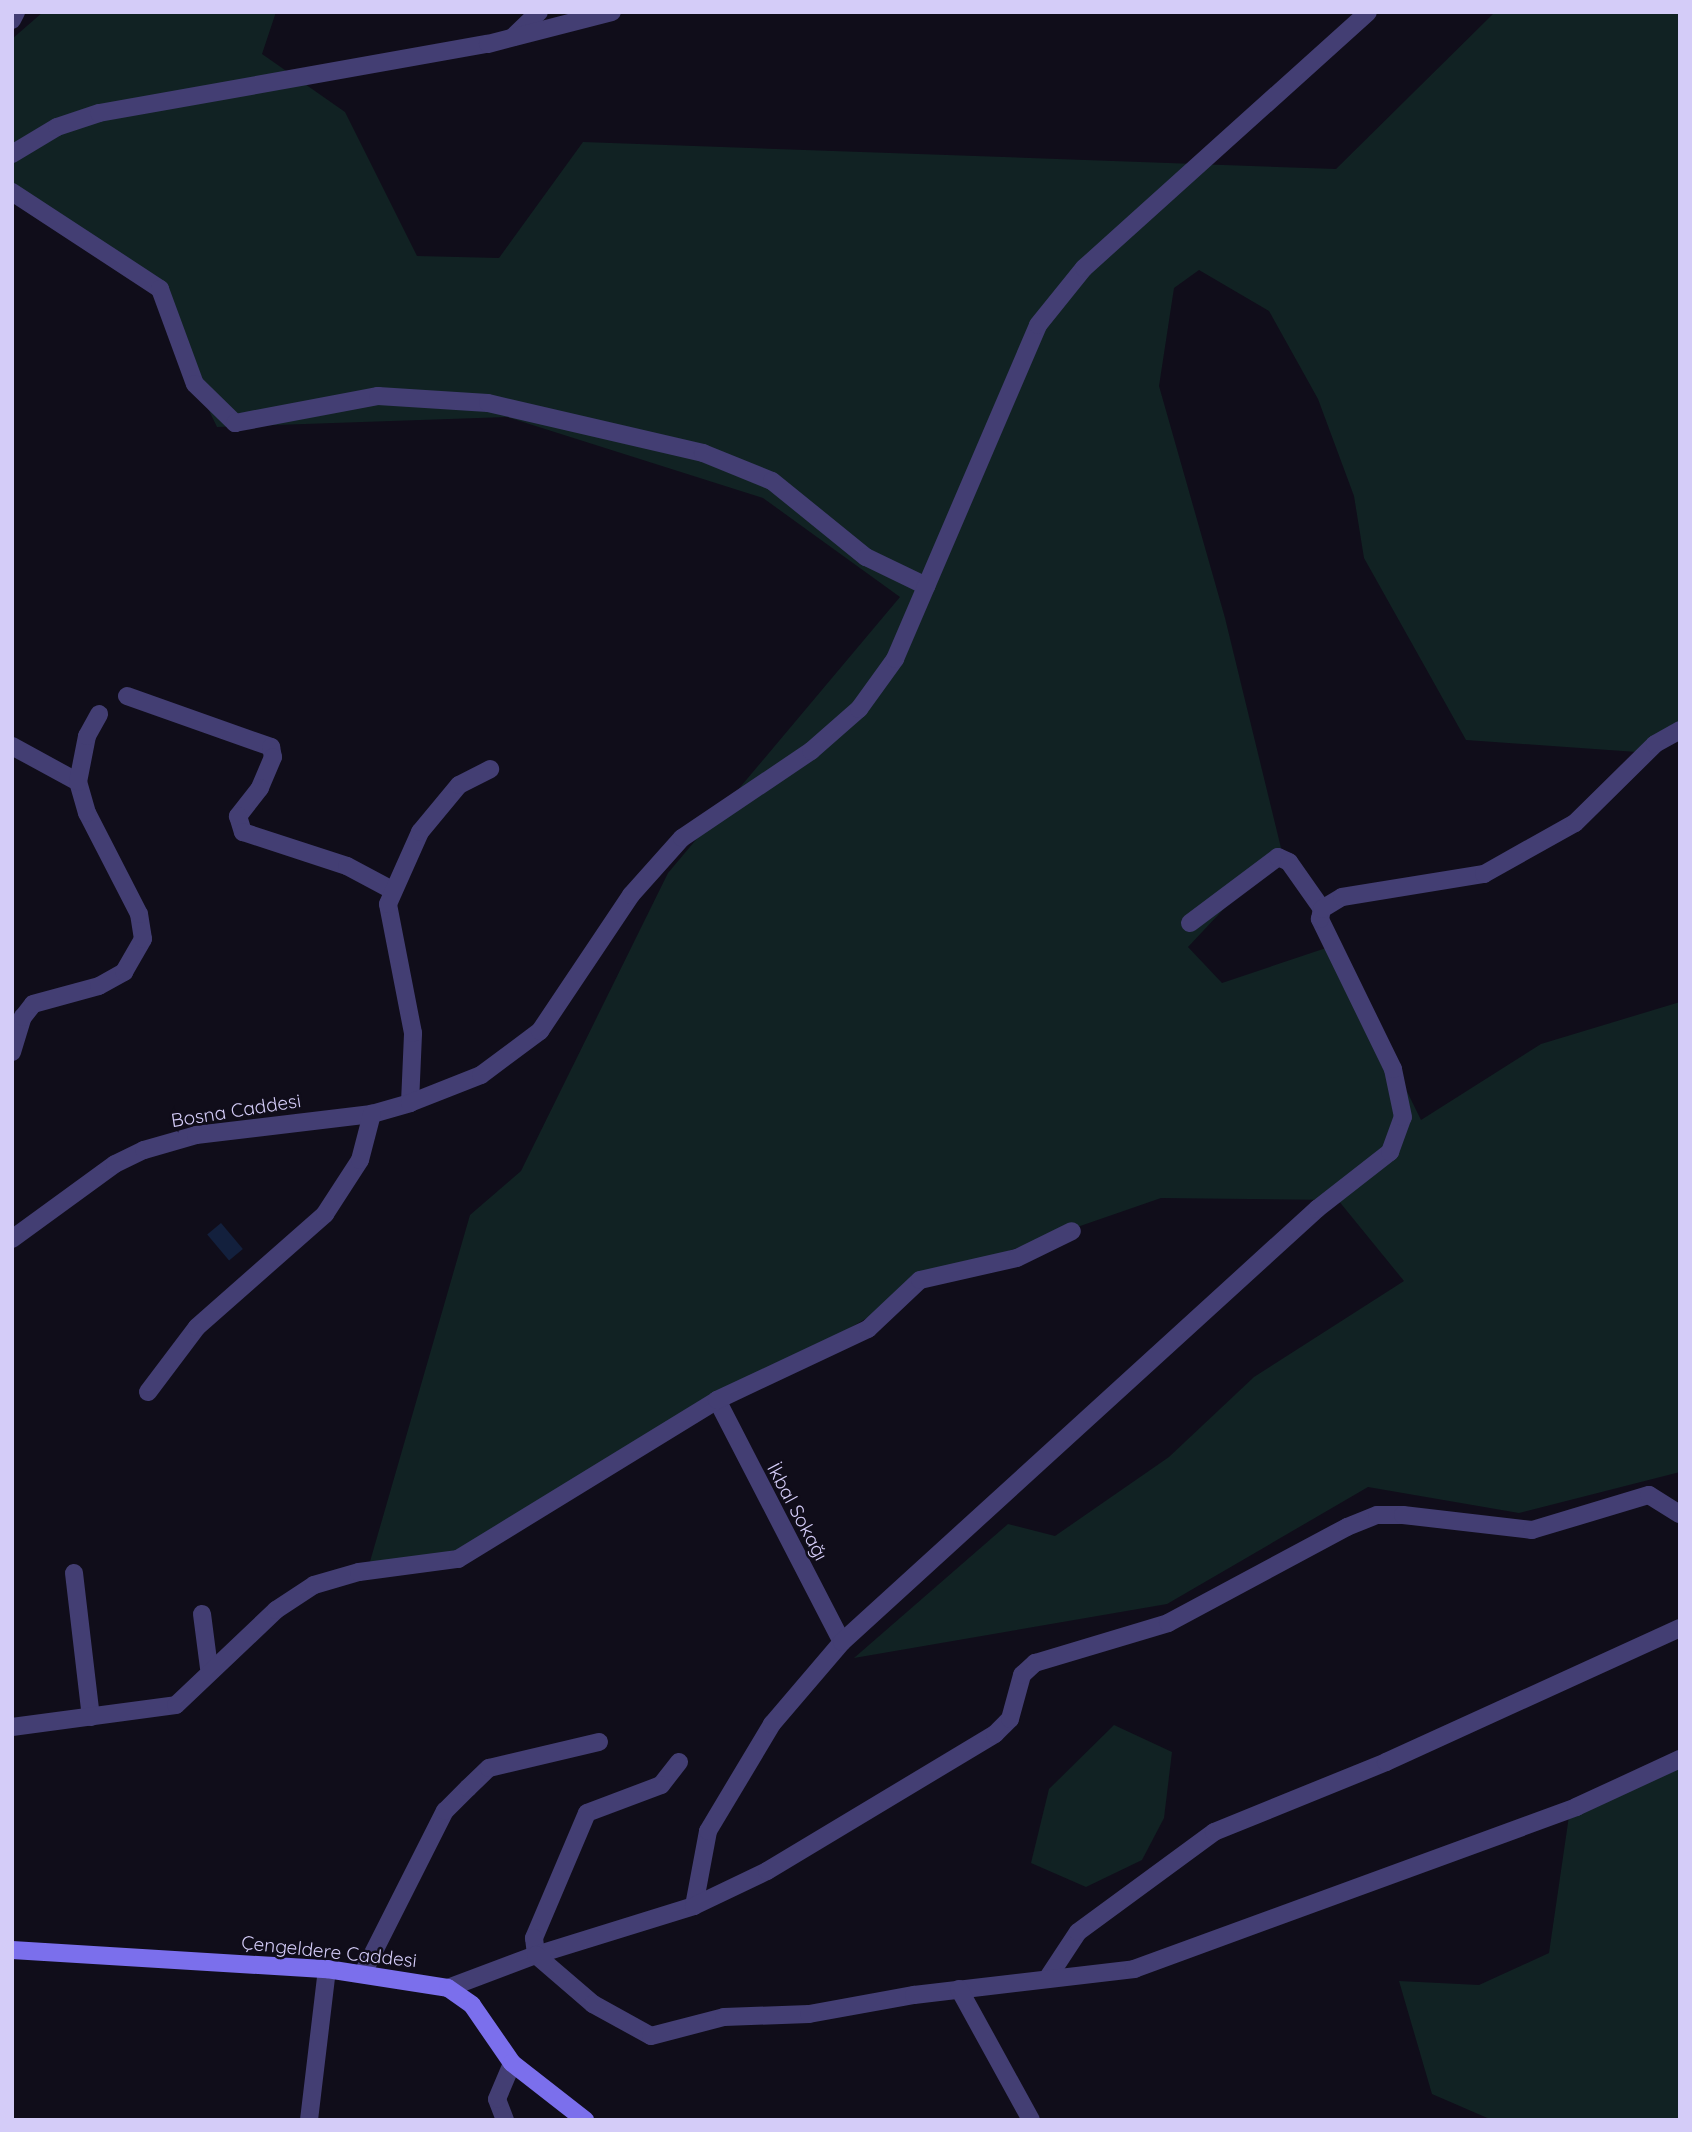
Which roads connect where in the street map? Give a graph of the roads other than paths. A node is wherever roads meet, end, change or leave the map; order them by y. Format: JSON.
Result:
{"nodes":[{"id":1,"x":16,"y":12,"type":"edge"},
{"id":2,"x":539,"y":12,"type":"edge"},
{"id":3,"x":612,"y":12,"type":"edge"},
{"id":4,"x":1368,"y":12,"type":"edge"},
{"id":5,"x":12,"y":20,"type":"edge"},
{"id":6,"x":513,"y":37,"type":"junction"},
{"id":7,"x":12,"y":154,"type":"edge"},
{"id":8,"x":12,"y":192,"type":"edge"},
{"id":9,"x":926,"y":586,"type":"junction"},
{"id":10,"x":127,"y":696,"type":"dead end"},
{"id":11,"x":99,"y":714,"type":"dead end"},
{"id":12,"x":1680,"y":730,"type":"edge"},
{"id":13,"x":12,"y":746,"type":"edge"},
{"id":14,"x":490,"y":769,"type":"dead end"},
{"id":15,"x":78,"y":782,"type":"junction"},
{"id":16,"x":392,"y":890,"type":"junction"},
{"id":17,"x":1322,"y":909,"type":"junction"},
{"id":18,"x":1190,"y":923,"type":"dead end"},
{"id":19,"x":12,"y":1052,"type":"edge"},
{"id":20,"x":410,"y":1103,"type":"junction"},
{"id":21,"x":372,"y":1114,"type":"junction"},
{"id":22,"x":1072,"y":1231,"type":"dead end"},
{"id":23,"x":12,"y":1239,"type":"edge"},
{"id":24,"x":148,"y":1392,"type":"dead end"},
{"id":25,"x":717,"y":1400,"type":"junction"},
{"id":26,"x":1680,"y":1514,"type":"edge"},
{"id":27,"x":74,"y":1573,"type":"dead end"},
{"id":28,"x":202,"y":1614,"type":"dead end"},
{"id":29,"x":1680,"y":1628,"type":"edge"},
{"id":30,"x":842,"y":1642,"type":"junction"},
{"id":31,"x":209,"y":1668,"type":"junction"},
{"id":32,"x":91,"y":1717,"type":"junction"},
{"id":33,"x":12,"y":1727,"type":"edge"},
{"id":34,"x":599,"y":1742,"type":"dead end"},
{"id":35,"x":1680,"y":1759,"type":"edge"},
{"id":36,"x":679,"y":1762,"type":"dead end"},
{"id":37,"x":694,"y":1906,"type":"junction"},
{"id":38,"x":12,"y":1950,"type":"edge"},
{"id":39,"x":536,"y":1955,"type":"junction"},
{"id":40,"x":327,"y":1969,"type":"junction"},
{"id":41,"x":363,"y":1973,"type":"junction"},
{"id":42,"x":1047,"y":1979,"type":"junction"},
{"id":43,"x":448,"y":1988,"type":"junction"},
{"id":44,"x":959,"y":1989,"type":"junction"},
{"id":45,"x":512,"y":2063,"type":"junction"},
{"id":46,"x":309,"y":2120,"type":"edge"},
{"id":47,"x":505,"y":2120,"type":"edge"},
{"id":48,"x":585,"y":2120,"type":"edge"},
{"id":49,"x":1031,"y":2120,"type":"edge"}],
"edges":[{"from":1,"to":5,"type":"street"},
{"from":2,"to":6,"type":"street"},
{"from":3,"to":6,"type":"street"},
{"from":4,"to":9,"type":"street","name":"Bosna Caddesi"},
{"from":6,"to":7,"type":"street"},
{"from":8,"to":9,"type":"street"},
{"from":9,"to":20,"type":"street","name":"Bosna Caddesi"},
{"from":10,"to":16,"type":"street"},
{"from":11,"to":15,"type":"street"},
{"from":12,"to":17,"type":"street"},
{"from":13,"to":15,"type":"street"},
{"from":14,"to":16,"type":"street"},
{"from":15,"to":19,"type":"street"},
{"from":16,"to":20,"type":"street"},
{"from":17,"to":18,"type":"street"},
{"from":17,"to":30,"type":"street"},
{"from":20,"to":21,"type":"street","name":"Bosna Caddesi"},
{"from":21,"to":23,"type":"street","name":"Bosna Caddesi"},
{"from":21,"to":24,"type":"street"},
{"from":22,"to":25,"type":"street"},
{"from":25,"to":30,"type":"street","name":"İkbal Sokağı"},
{"from":25,"to":31,"type":"street"},
{"from":26,"to":37,"type":"street"},
{"from":27,"to":32,"type":"street"},
{"from":28,"to":31,"type":"street"},
{"from":29,"to":42,"type":"street"},
{"from":30,"to":37,"type":"street"},
{"from":31,"to":32,"type":"street"},
{"from":32,"to":33,"type":"street"},
{"from":34,"to":41,"type":"street"},
{"from":35,"to":42,"type":"street"},
{"from":36,"to":39,"type":"street"},
{"from":37,"to":39,"type":"street"},
{"from":38,"to":40,"type":"main road","name":"Çengeldere Caddesi"},
{"from":39,"to":43,"type":"street"},
{"from":39,"to":44,"type":"street"},
{"from":40,"to":41,"type":"main road","name":"Çengeldere Caddesi"},
{"from":40,"to":46,"type":"street"},
{"from":41,"to":43,"type":"main road","name":"Çengeldere Caddesi"},
{"from":42,"to":44,"type":"street"},
{"from":43,"to":45,"type":"main road","name":"Çengeldere Caddesi"},
{"from":44,"to":49,"type":"street"},
{"from":45,"to":47,"type":"street"},
{"from":45,"to":48,"type":"main road","name":"Çengeldere Caddesi"}]}
